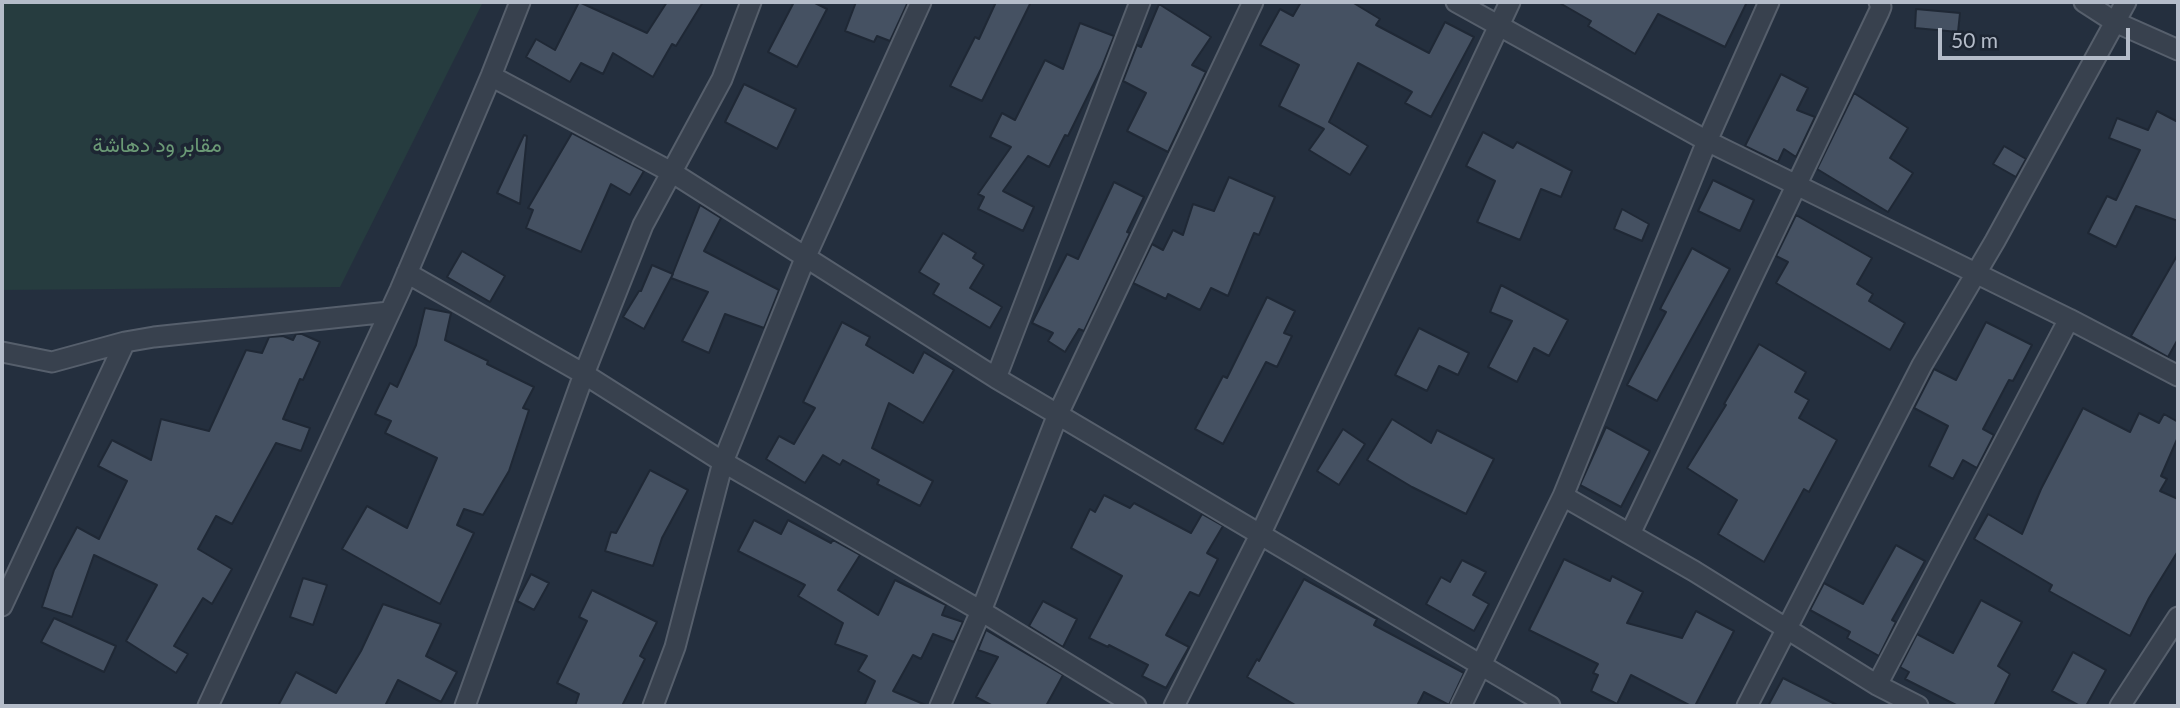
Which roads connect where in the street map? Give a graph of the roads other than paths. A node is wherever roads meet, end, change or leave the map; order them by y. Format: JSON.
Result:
{"nodes":[{"id":1,"x":520,"y":2,"type":"edge"},
{"id":2,"x":751,"y":2,"type":"edge"},
{"id":3,"x":921,"y":2,"type":"edge"},
{"id":4,"x":1140,"y":2,"type":"edge"},
{"id":5,"x":1253,"y":2,"type":"edge"},
{"id":6,"x":1457,"y":2,"type":"edge"},
{"id":7,"x":1510,"y":2,"type":"edge"},
{"id":8,"x":1769,"y":2,"type":"edge"},
{"id":9,"x":1879,"y":2,"type":"edge"},
{"id":10,"x":2084,"y":2,"type":"edge"},
{"id":11,"x":2126,"y":2,"type":"edge"},
{"id":12,"x":2115,"y":22,"type":"junction"},
{"id":13,"x":1499,"y":26,"type":"junction"},
{"id":14,"x":2178,"y":50,"type":"edge"},
{"id":15,"x":491,"y":76,"type":"junction"},
{"id":16,"x":1707,"y":141,"type":"junction"},
{"id":17,"x":673,"y":173,"type":"junction"},
{"id":18,"x":1796,"y":183,"type":"junction"},
{"id":19,"x":806,"y":256,"type":"junction"},
{"id":20,"x":407,"y":273,"type":"junction"},
{"id":21,"x":1975,"y":274,"type":"junction"},
{"id":22,"x":389,"y":312,"type":"junction"},
{"id":23,"x":2069,"y":319,"type":"junction"},
{"id":24,"x":125,"y":341,"type":"junction"},
{"id":25,"x":2,"y":352,"type":"edge"},
{"id":26,"x":584,"y":374,"type":"junction"},
{"id":27,"x":2178,"y":376,"type":"edge"},
{"id":28,"x":996,"y":378,"type":"junction"},
{"id":29,"x":1058,"y":414,"type":"junction"},
{"id":30,"x":723,"y":462,"type":"junction"},
{"id":31,"x":1563,"y":496,"type":"junction"},
{"id":32,"x":1630,"y":534,"type":"junction"},
{"id":33,"x":1261,"y":535,"type":"junction"},
{"id":34,"x":2,"y":606,"type":"edge"},
{"id":35,"x":981,"y":611,"type":"junction"},
{"id":36,"x":2178,"y":617,"type":"edge"},
{"id":37,"x":1788,"y":630,"type":"junction"},
{"id":38,"x":1483,"y":664,"type":"junction"},
{"id":39,"x":1877,"y":685,"type":"junction"},
{"id":40,"x":208,"y":706,"type":"edge"},
{"id":41,"x":465,"y":706,"type":"edge"},
{"id":42,"x":653,"y":706,"type":"edge"},
{"id":43,"x":940,"y":706,"type":"edge"},
{"id":44,"x":1136,"y":706,"type":"edge"},
{"id":45,"x":1174,"y":706,"type":"edge"},
{"id":46,"x":1461,"y":706,"type":"edge"},
{"id":47,"x":1550,"y":706,"type":"edge"},
{"id":48,"x":1747,"y":706,"type":"edge"},
{"id":49,"x":1918,"y":706,"type":"edge"},
{"id":50,"x":2120,"y":706,"type":"edge"}],
"edges":[{"from":1,"to":15,"type":"street"},
{"from":2,"to":17,"type":"street"},
{"from":3,"to":19,"type":"street"},
{"from":4,"to":28,"type":"street"},
{"from":5,"to":29,"type":"street"},
{"from":6,"to":13,"type":"street"},
{"from":7,"to":13,"type":"street"},
{"from":8,"to":16,"type":"street"},
{"from":9,"to":18,"type":"street"},
{"from":10,"to":12,"type":"street"},
{"from":11,"to":12,"type":"street"},
{"from":12,"to":14,"type":"street"},
{"from":12,"to":21,"type":"street"},
{"from":13,"to":16,"type":"street"},
{"from":13,"to":33,"type":"street"},
{"from":15,"to":17,"type":"street"},
{"from":15,"to":20,"type":"street"},
{"from":16,"to":18,"type":"street"},
{"from":16,"to":31,"type":"street"},
{"from":17,"to":19,"type":"street"},
{"from":17,"to":26,"type":"street"},
{"from":18,"to":21,"type":"street"},
{"from":18,"to":32,"type":"street"},
{"from":19,"to":28,"type":"street"},
{"from":19,"to":30,"type":"street"},
{"from":20,"to":22,"type":"street"},
{"from":20,"to":26,"type":"street"},
{"from":21,"to":23,"type":"street"},
{"from":21,"to":37,"type":"street"},
{"from":22,"to":24,"type":"street"},
{"from":22,"to":40,"type":"street"},
{"from":23,"to":27,"type":"street"},
{"from":23,"to":39,"type":"street"},
{"from":24,"to":25,"type":"street"},
{"from":24,"to":34,"type":"street"},
{"from":26,"to":30,"type":"street"},
{"from":26,"to":41,"type":"street"},
{"from":28,"to":29,"type":"street"},
{"from":29,"to":33,"type":"street"},
{"from":29,"to":35,"type":"street"},
{"from":30,"to":35,"type":"street"},
{"from":30,"to":42,"type":"street"},
{"from":31,"to":32,"type":"street"},
{"from":31,"to":38,"type":"street"},
{"from":32,"to":37,"type":"street"},
{"from":33,"to":38,"type":"street"},
{"from":33,"to":45,"type":"street"},
{"from":35,"to":43,"type":"street"},
{"from":35,"to":44,"type":"street"},
{"from":36,"to":50,"type":"street"},
{"from":37,"to":39,"type":"street"},
{"from":37,"to":48,"type":"street"},
{"from":38,"to":46,"type":"street"},
{"from":38,"to":47,"type":"street"},
{"from":39,"to":49,"type":"street"}]}
